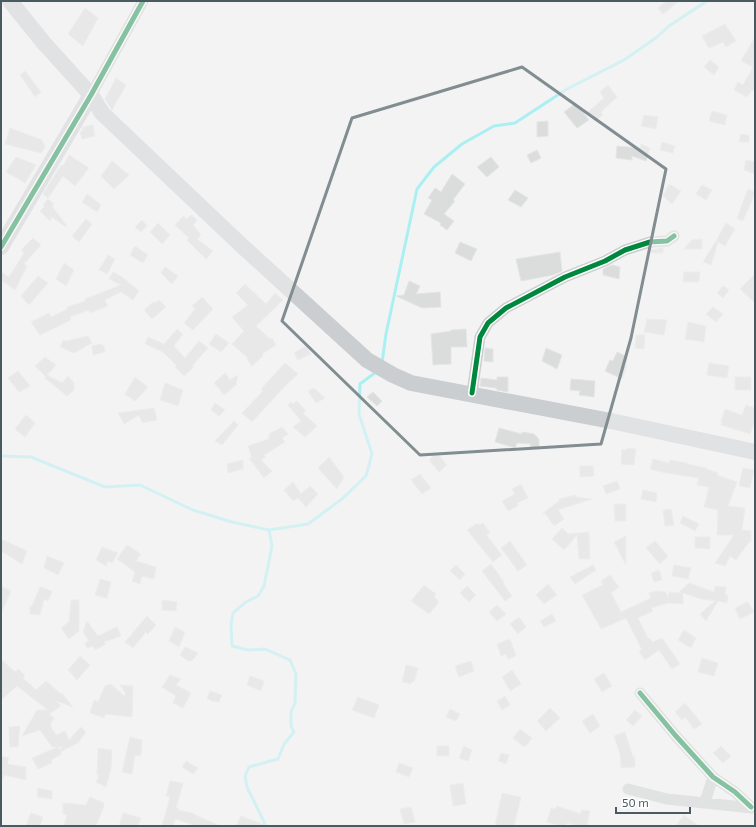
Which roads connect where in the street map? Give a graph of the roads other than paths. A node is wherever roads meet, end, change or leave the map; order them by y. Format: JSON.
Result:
{"nodes":[{"id":1,"x":10,"y":1,"type":"edge"},
{"id":2,"x":143,"y":1,"type":"edge"},
{"id":3,"x":91,"y":95,"type":"junction"},
{"id":4,"x":674,"y":236,"type":"dead end"},
{"id":5,"x":1,"y":247,"type":"edge"},
{"id":6,"x":472,"y":393,"type":"junction"},
{"id":7,"x":755,"y":452,"type":"edge"},
{"id":8,"x":640,"y":693,"type":"dead end"},
{"id":9,"x":713,"y":777,"type":"junction"},
{"id":10,"x":628,"y":788,"type":"dead end"},
{"id":11,"x":705,"y":802,"type":"junction"},
{"id":12,"x":753,"y":808,"type":"edge"}],
"edges":[{"from":1,"to":3,"type":"main road"},
{"from":2,"to":3,"type":"street"},
{"from":3,"to":5,"type":"main road"},
{"from":3,"to":6,"type":"main road"},
{"from":4,"to":6,"type":"street"},
{"from":6,"to":7,"type":"main road"},
{"from":8,"to":9,"type":"street"},
{"from":9,"to":11,"type":"street"},
{"from":9,"to":12,"type":"street"},
{"from":10,"to":11,"type":"street"},
{"from":11,"to":12,"type":"street"}]}
